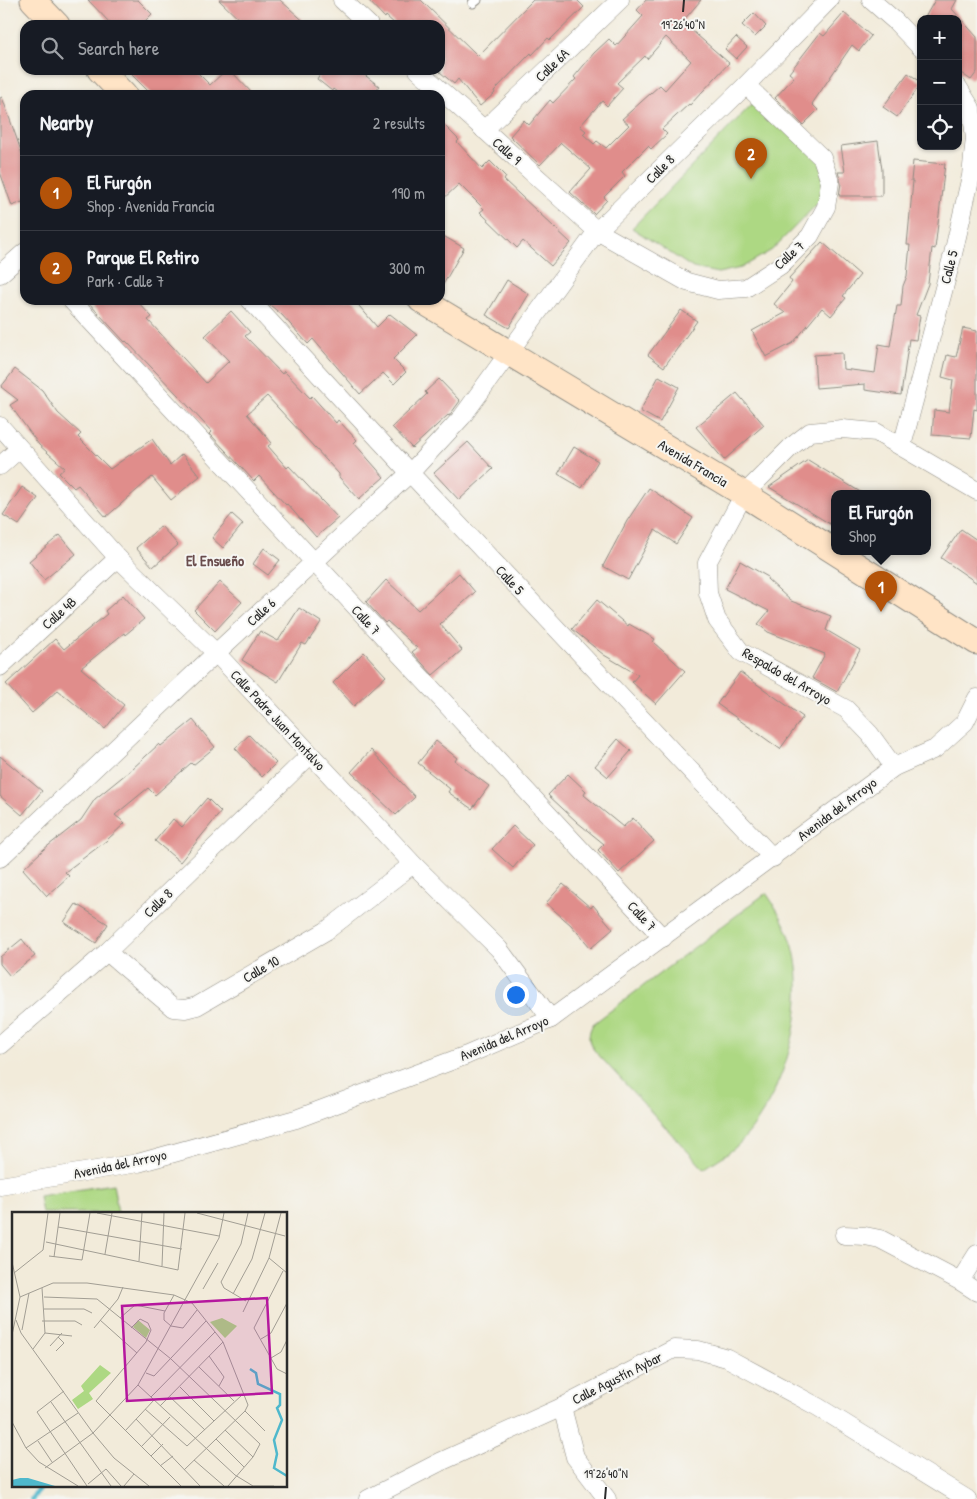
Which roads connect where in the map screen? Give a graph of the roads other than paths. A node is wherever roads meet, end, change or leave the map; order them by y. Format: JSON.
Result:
{"nodes":[{"id":1,"x":33,"y":0,"type":"edge"},
{"id":2,"x":342,"y":0,"type":"edge"},
{"id":3,"x":620,"y":0,"type":"edge"},
{"id":4,"x":828,"y":0,"type":"edge"},
{"id":5,"x":871,"y":0,"type":"edge"},
{"id":6,"x":52,"y":20,"type":"edge"},
{"id":7,"x":364,"y":20,"type":"edge"},
{"id":8,"x":917,"y":44,"type":"edge"},
{"id":9,"x":105,"y":75,"type":"edge"},
{"id":10,"x":424,"y":75,"type":"edge"},
{"id":11,"x":746,"y":85,"type":"junction"},
{"id":12,"x":119,"y":90,"type":"edge"},
{"id":13,"x":440,"y":90,"type":"edge"},
{"id":14,"x":962,"y":94,"type":"edge"},
{"id":15,"x":445,"y":95,"type":"edge"},
{"id":16,"x":484,"y":130,"type":"junction"},
{"id":17,"x":597,"y":231,"type":"junction"},
{"id":18,"x":20,"y":256,"type":"edge"},
{"id":19,"x":0,"y":274,"type":"edge"},
{"id":20,"x":76,"y":305,"type":"edge"},
{"id":21,"x":255,"y":305,"type":"edge"},
{"id":22,"x":429,"y":305,"type":"edge"},
{"id":23,"x":508,"y":353,"type":"junction"},
{"id":24,"x":0,"y":426,"type":"edge"},
{"id":25,"x":902,"y":446,"type":"junction"},
{"id":26,"x":19,"y":448,"type":"junction"},
{"id":27,"x":0,"y":466,"type":"edge"},
{"id":28,"x":410,"y":473,"type":"junction"},
{"id":29,"x":977,"y":491,"type":"edge"},
{"id":30,"x":744,"y":494,"type":"junction"},
{"id":31,"x":831,"y":550,"type":"edge"},
{"id":32,"x":839,"y":555,"type":"edge"},
{"id":33,"x":118,"y":558,"type":"junction"},
{"id":34,"x":314,"y":563,"type":"junction"},
{"id":35,"x":969,"y":638,"type":"edge"},
{"id":36,"x":216,"y":653,"type":"junction"},
{"id":37,"x":0,"y":667,"type":"edge"},
{"id":38,"x":977,"y":698,"type":"edge"},
{"id":39,"x":310,"y":755,"type":"junction"},
{"id":40,"x":894,"y":767,"type":"junction"},
{"id":41,"x":0,"y":858,"type":"edge"},
{"id":42,"x":773,"y":858,"type":"junction"},
{"id":43,"x":414,"y":864,"type":"junction"},
{"id":44,"x":663,"y":938,"type":"junction"},
{"id":45,"x":107,"y":952,"type":"junction"},
{"id":46,"x":551,"y":1019,"type":"junction"},
{"id":47,"x":0,"y":1045,"type":"edge"},
{"id":48,"x":0,"y":1186,"type":"edge"},
{"id":49,"x":844,"y":1236,"type":"dead end"},
{"id":50,"x":977,"y":1254,"type":"edge"},
{"id":51,"x":960,"y":1281,"type":"junction"},
{"id":52,"x":977,"y":1292,"type":"edge"},
{"id":53,"x":562,"y":1407,"type":"junction"},
{"id":54,"x":368,"y":1499,"type":"edge"},
{"id":55,"x":607,"y":1499,"type":"edge"},
{"id":56,"x":967,"y":1499,"type":"edge"}],
"edges":[{"from":1,"to":6,"type":"main road"},
{"from":2,"to":7,"type":"street"},
{"from":3,"to":16,"type":"street","name":"Calle 6A"},
{"from":4,"to":11,"type":"street","name":"Calle 8"},
{"from":5,"to":8,"type":"street"},
{"from":9,"to":12,"type":"main road"},
{"from":10,"to":13,"type":"street","name":"Calle 9"},
{"from":11,"to":17,"type":"street","name":"Calle 8"},
{"from":11,"to":17,"type":"street","name":"Calle 7"},
{"from":14,"to":25,"type":"street","name":"Calle 5"},
{"from":15,"to":16,"type":"street","name":"Calle 9"},
{"from":16,"to":17,"type":"street","name":"Calle 9"},
{"from":17,"to":23,"type":"street","name":"Calle 8"},
{"from":18,"to":19,"type":"street"},
{"from":20,"to":34,"type":"street","name":"Calle 7"},
{"from":21,"to":28,"type":"street","name":"Calle 5"},
{"from":22,"to":23,"type":"main road","name":"Avenida Francia"},
{"from":23,"to":28,"type":"street","name":"Calle 6"},
{"from":23,"to":30,"type":"main road","name":"Avenida Francia"},
{"from":24,"to":26,"type":"street","name":"Calle Padre Juan Montalvo"},
{"from":25,"to":29,"type":"street","name":"Respaldo del Arroyo"},
{"from":25,"to":30,"type":"street","name":"Respaldo del Arroyo"},
{"from":26,"to":27,"type":"street"},
{"from":26,"to":33,"type":"street","name":"Calle Padre Juan Montalvo"},
{"from":28,"to":34,"type":"street","name":"Calle 6"},
{"from":28,"to":42,"type":"street","name":"Calle 5"},
{"from":30,"to":31,"type":"main road","name":"Avenida Francia"},
{"from":30,"to":40,"type":"street","name":"Respaldo del Arroyo"},
{"from":32,"to":35,"type":"main road","name":"Avenida Francia"},
{"from":33,"to":36,"type":"street","name":"Calle Padre Juan Montalvo"},
{"from":33,"to":37,"type":"street","name":"Calle 4B"},
{"from":34,"to":36,"type":"street","name":"Calle 6"},
{"from":34,"to":44,"type":"street","name":"Calle 7"},
{"from":36,"to":39,"type":"street","name":"Calle Padre Juan Montalvo"},
{"from":36,"to":41,"type":"street","name":"Calle 6"},
{"from":38,"to":40,"type":"street","name":"Avenida del Arroyo"},
{"from":39,"to":43,"type":"street","name":"Calle Padre Juan Montalvo"},
{"from":39,"to":45,"type":"street","name":"Calle 8"},
{"from":40,"to":42,"type":"street","name":"Avenida del Arroyo"},
{"from":42,"to":44,"type":"street","name":"Avenida del Arroyo"},
{"from":43,"to":45,"type":"street","name":"Calle 10"},
{"from":43,"to":46,"type":"street","name":"Calle Padre Juan Montalvo"},
{"from":44,"to":46,"type":"street","name":"Avenida del Arroyo"},
{"from":45,"to":47,"type":"street","name":"Calle 8"},
{"from":46,"to":48,"type":"street","name":"Avenida del Arroyo"},
{"from":49,"to":51,"type":"street"},
{"from":50,"to":51,"type":"street"},
{"from":51,"to":52,"type":"street"},
{"from":53,"to":54,"type":"street","name":"Calle Agustín Aybar"},
{"from":53,"to":55,"type":"street"},
{"from":53,"to":56,"type":"street","name":"Calle Agustín Aybar"}]}
